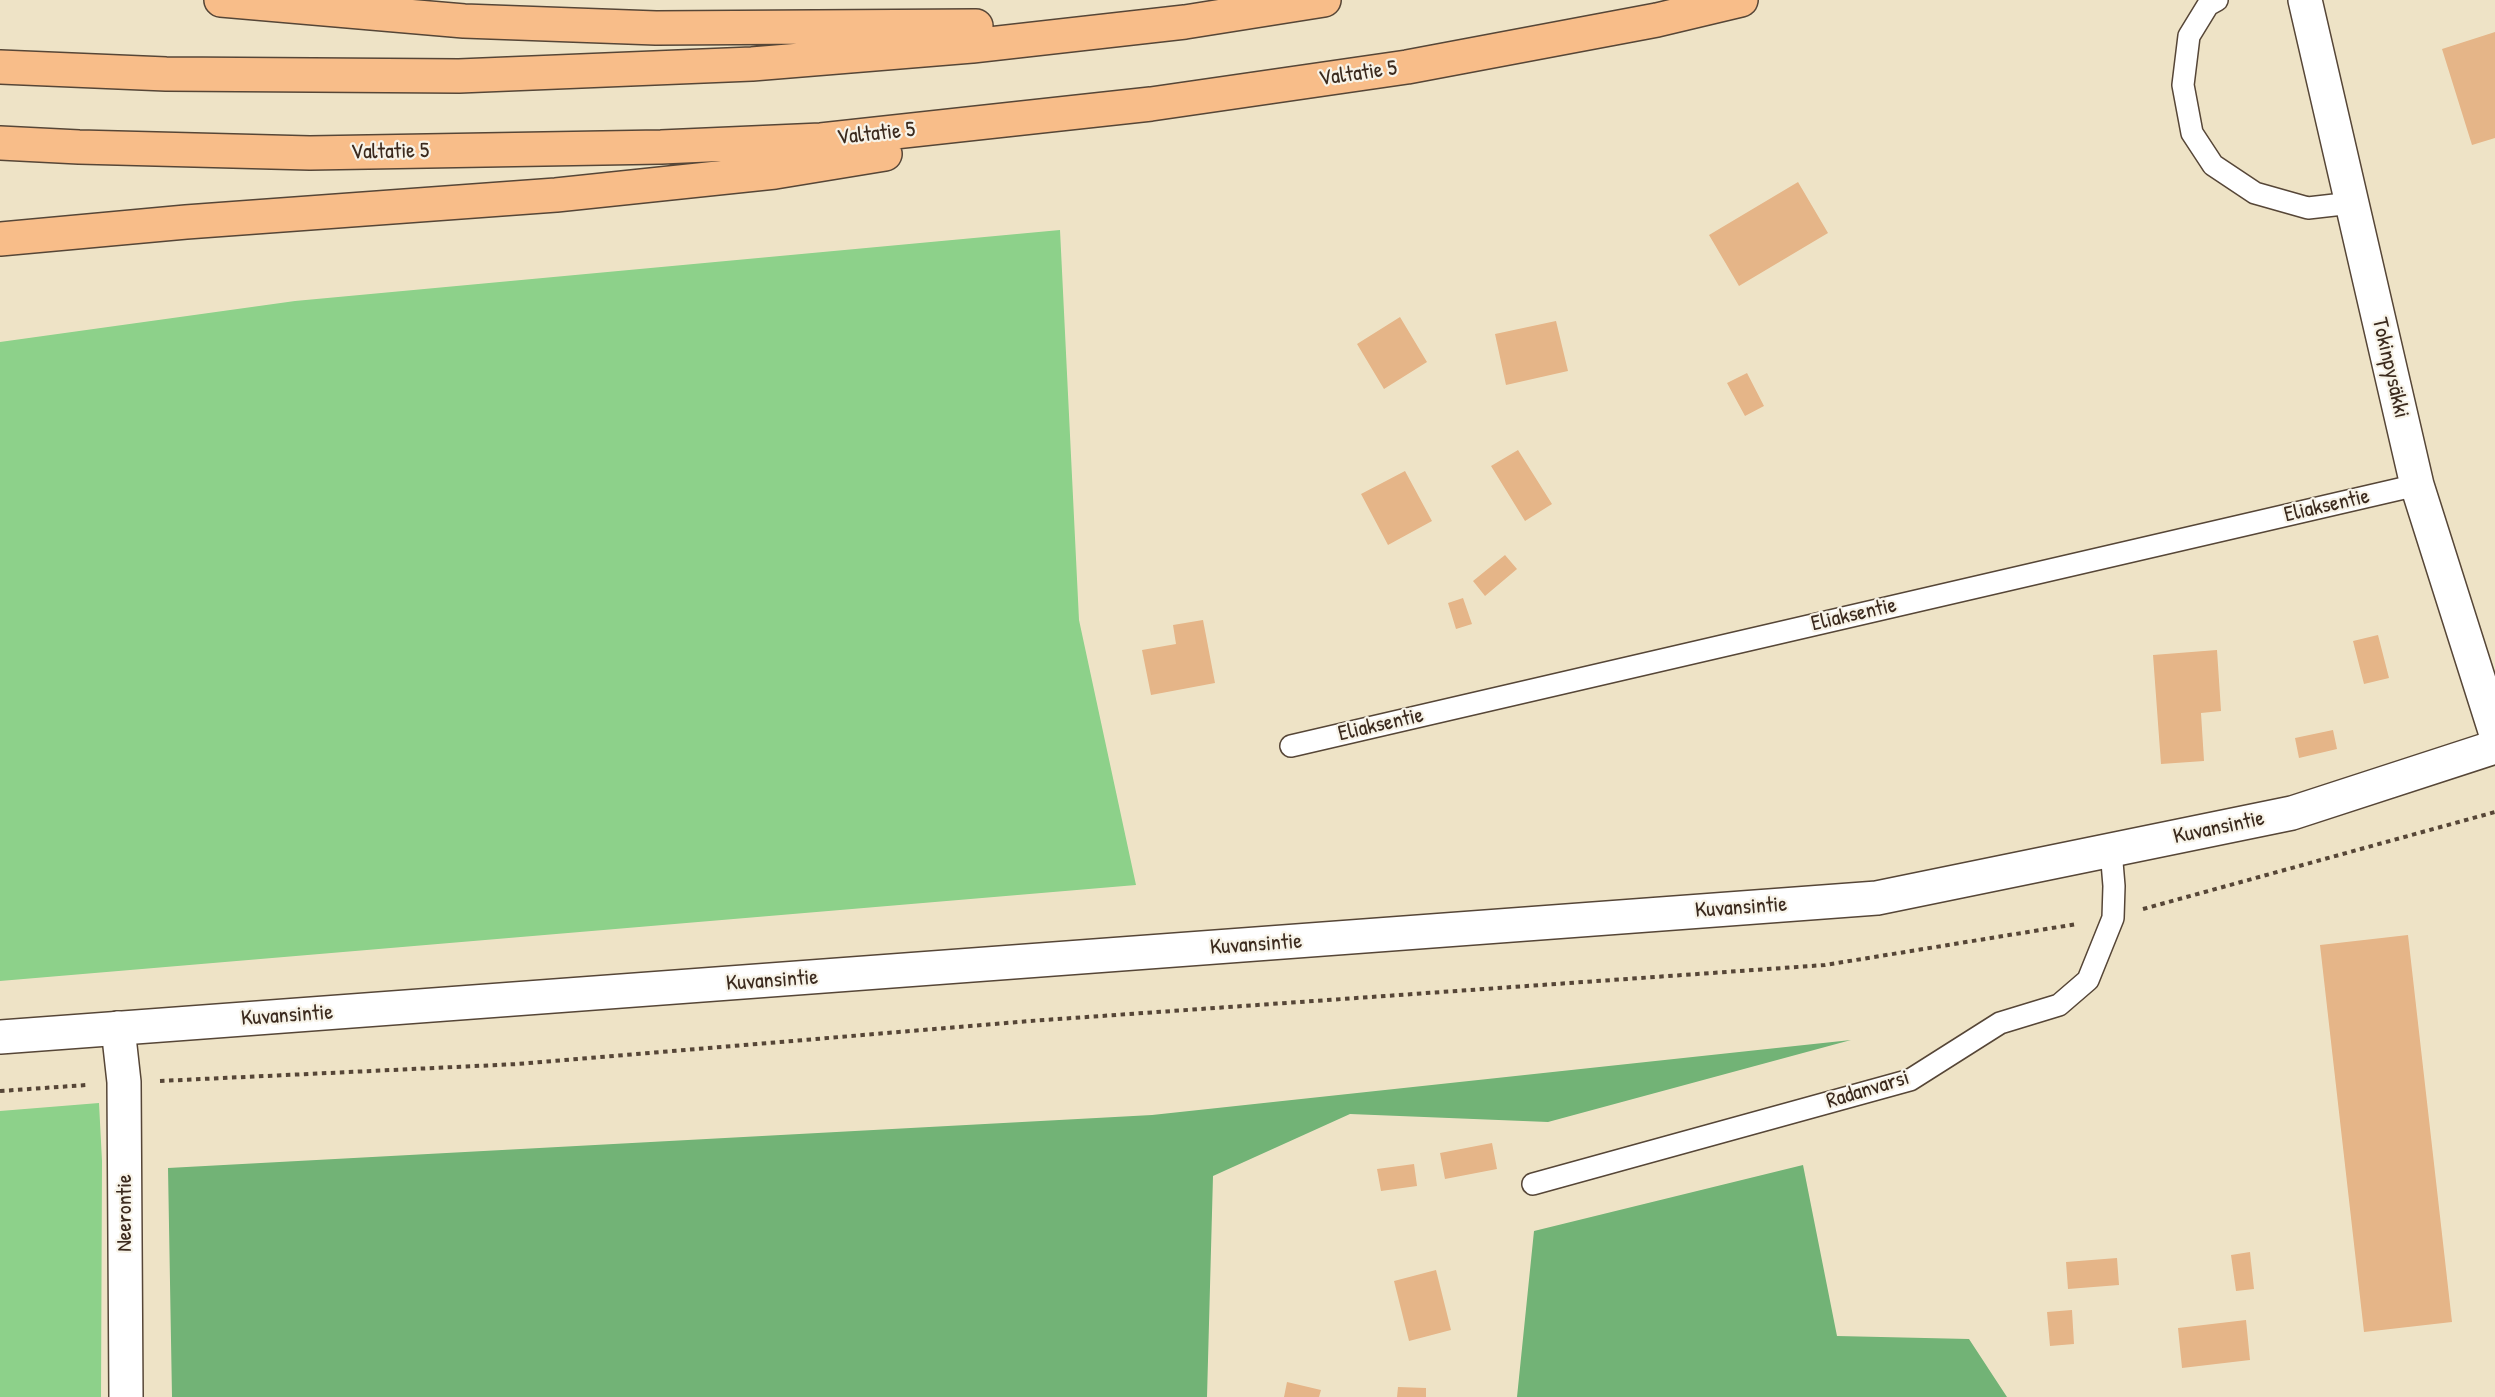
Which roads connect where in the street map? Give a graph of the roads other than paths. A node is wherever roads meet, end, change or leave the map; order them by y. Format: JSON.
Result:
{"nodes":[{"id":1,"x":221,"y":0,"type":"edge"},
{"id":2,"x":1324,"y":0,"type":"edge"},
{"id":3,"x":1741,"y":0,"type":"edge"},
{"id":4,"x":2217,"y":0,"type":"edge"},
{"id":5,"x":2305,"y":0,"type":"edge"},
{"id":6,"x":1185,"y":22,"type":"junction"},
{"id":7,"x":0,"y":67,"type":"edge"},
{"id":8,"x":1150,"y":104,"type":"junction"},
{"id":9,"x":0,"y":143,"type":"edge"},
{"id":10,"x":2352,"y":202,"type":"junction"},
{"id":11,"x":0,"y":239,"type":"edge"},
{"id":12,"x":2417,"y":485,"type":"junction"},
{"id":13,"x":2495,"y":731,"type":"edge"},
{"id":14,"x":1292,"y":746,"type":"dead end"},
{"id":15,"x":2495,"y":747,"type":"edge"},
{"id":16,"x":2111,"y":850,"type":"junction"},
{"id":17,"x":118,"y":1028,"type":"junction"},
{"id":18,"x":0,"y":1037,"type":"edge"},
{"id":19,"x":1533,"y":1184,"type":"dead end"},
{"id":20,"x":126,"y":1397,"type":"edge"}],
"edges":[{"from":1,"to":6,"type":"highway"},
{"from":2,"to":6,"type":"highway"},
{"from":3,"to":8,"type":"highway","name":"Valtatie 5"},
{"from":4,"to":10,"type":"lane"},
{"from":5,"to":10,"type":"street","name":"Tokinpysäkki"},
{"from":6,"to":7,"type":"highway"},
{"from":8,"to":9,"type":"highway","name":"Valtatie 5"},
{"from":8,"to":11,"type":"highway"},
{"from":10,"to":12,"type":"street","name":"Tokinpysäkki"},
{"from":12,"to":13,"type":"street","name":"Tokinpysäkki"},
{"from":12,"to":14,"type":"lane","name":"Eliaksentie"},
{"from":15,"to":16,"type":"street","name":"Kuvansintie"},
{"from":16,"to":17,"type":"street","name":"Kuvansintie"},
{"from":16,"to":19,"type":"lane","name":"Radanvarsi"},
{"from":17,"to":18,"type":"street","name":"Kuvansintie"},
{"from":17,"to":20,"type":"street","name":"Neerontie"}]}
